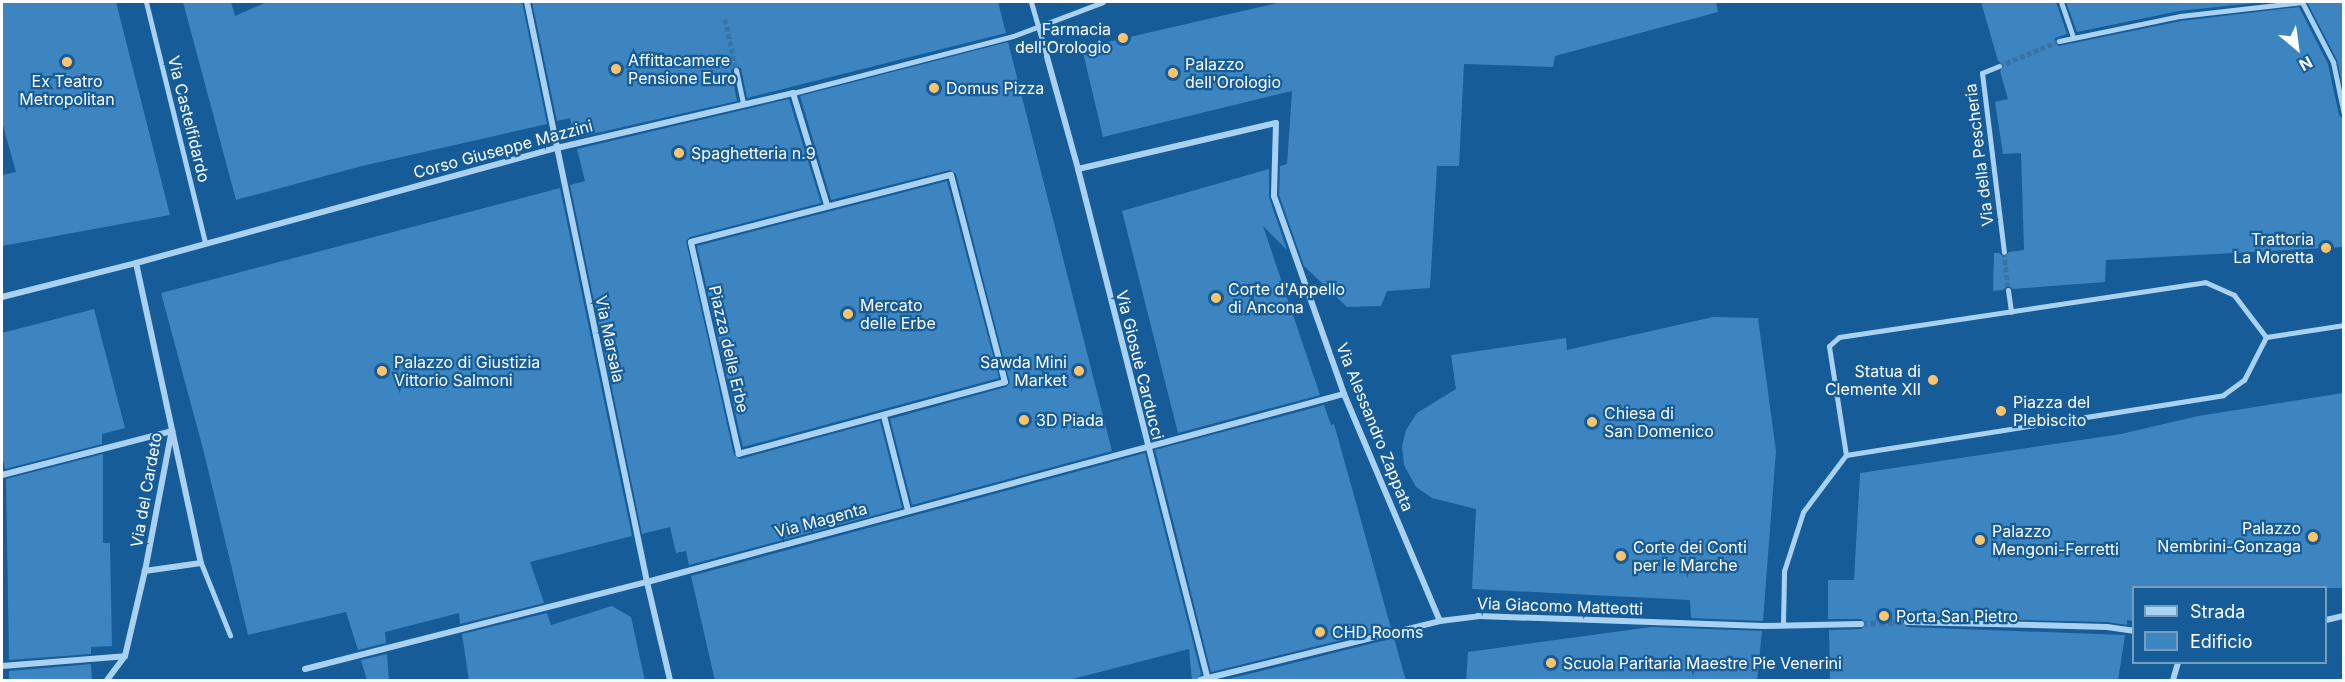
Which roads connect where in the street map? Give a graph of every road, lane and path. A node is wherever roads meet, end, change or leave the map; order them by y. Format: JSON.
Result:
{"nodes":[{"id":1,"x":146,"y":2,"type":"edge"},
{"id":2,"x":527,"y":2,"type":"edge"},
{"id":3,"x":1031,"y":2,"type":"edge"},
{"id":4,"x":1103,"y":2,"type":"edge"},
{"id":5,"x":2061,"y":2,"type":"edge"},
{"id":6,"x":2302,"y":2,"type":"edge"},
{"id":7,"x":1091,"y":4,"type":"edge"},
{"id":8,"x":1038,"y":27,"type":"junction"},
{"id":9,"x":2073,"y":36,"type":"junction"},
{"id":10,"x":2059,"y":41,"type":"tunnel mouth"},
{"id":11,"x":1047,"y":57,"type":"joint"},
{"id":12,"x":1999,"y":66,"type":"tunnel mouth"},
{"id":13,"x":736,"y":70,"type":"tunnel mouth"},
{"id":14,"x":793,"y":93,"type":"junction"},
{"id":15,"x":743,"y":104,"type":"junction"},
{"id":16,"x":2343,"y":114,"type":"edge"},
{"id":17,"x":557,"y":148,"type":"junction"},
{"id":18,"x":1078,"y":169,"type":"junction"},
{"id":19,"x":827,"y":205,"type":"junction"},
{"id":20,"x":205,"y":242,"type":"junction"},
{"id":21,"x":2004,"y":252,"type":"tunnel mouth"},
{"id":22,"x":136,"y":263,"type":"junction"},
{"id":23,"x":2008,"y":290,"type":"tunnel mouth"},
{"id":24,"x":2,"y":297,"type":"edge"},
{"id":25,"x":2011,"y":312,"type":"junction"},
{"id":26,"x":2343,"y":325,"type":"edge"},
{"id":27,"x":2266,"y":337,"type":"junction"},
{"id":28,"x":1344,"y":394,"type":"junction"},
{"id":29,"x":884,"y":416,"type":"junction"},
{"id":30,"x":172,"y":431,"type":"junction"},
{"id":31,"x":1147,"y":446,"type":"junction"},
{"id":32,"x":1846,"y":455,"type":"junction"},
{"id":33,"x":2,"y":475,"type":"edge"},
{"id":34,"x":908,"y":510,"type":"junction"},
{"id":35,"x":201,"y":563,"type":"junction"},
{"id":36,"x":146,"y":571,"type":"junction"},
{"id":37,"x":647,"y":582,"type":"junction"},
{"id":38,"x":2343,"y":616,"type":"edge"},
{"id":39,"x":2327,"y":620,"type":"edge"},
{"id":40,"x":1440,"y":621,"type":"junction"},
{"id":41,"x":1907,"y":622,"type":"tunnel mouth"},
{"id":42,"x":1861,"y":624,"type":"tunnel mouth"},
{"id":43,"x":1783,"y":625,"type":"junction"},
{"id":44,"x":2132,"y":631,"type":"edge"},
{"id":45,"x":230,"y":634,"type":"dead end"},
{"id":46,"x":125,"y":656,"type":"junction"},
{"id":47,"x":2178,"y":664,"type":"edge"},
{"id":48,"x":2,"y":666,"type":"edge"},
{"id":49,"x":305,"y":669,"type":"dead end"},
{"id":50,"x":1205,"y":680,"type":"edge"},
{"id":51,"x":107,"y":681,"type":"edge"},
{"id":52,"x":670,"y":681,"type":"edge"},
{"id":53,"x":2173,"y":681,"type":"edge"}],
"edges":[{"from":1,"to":20,"type":"street","name":"Via Castelfidardo"},
{"from":2,"to":17,"type":"street","name":"Via Marsala"},
{"from":3,"to":8,"type":"street"},
{"from":4,"to":7,"type":"street","name":"Corso Giuseppe Mazzini"},
{"from":5,"to":9,"type":"street"},
{"from":6,"to":9,"type":"street"},
{"from":6,"to":16,"type":"street"},
{"from":7,"to":8,"type":"street","name":"Corso Giuseppe Mazzini"},
{"from":8,"to":11,"type":"street"},
{"from":8,"to":14,"type":"street","name":"Corso Giuseppe Mazzini"},
{"from":9,"to":10,"type":"street"},
{"from":11,"to":18,"type":"street","name":"Via Giosuè Carducci"},
{"from":12,"to":21,"type":"street","name":"Via della Pescheria"},
{"from":13,"to":15,"type":"street"},
{"from":14,"to":15,"type":"street","name":"Corso Giuseppe Mazzini"},
{"from":14,"to":19,"type":"street"},
{"from":15,"to":17,"type":"street","name":"Corso Giuseppe Mazzini"},
{"from":17,"to":20,"type":"street","name":"Corso Giuseppe Mazzini"},
{"from":17,"to":37,"type":"street","name":"Via Marsala"},
{"from":18,"to":28,"type":"street","name":"Via Alessandro Zappata"},
{"from":18,"to":31,"type":"street","name":"Via Giosuè Carducci"},
{"from":19,"to":29,"type":"street","name":"Piazza delle Erbe"},
{"from":19,"to":29,"type":"street","name":"Piazza delle Erbe"},
{"from":20,"to":22,"type":"street","name":"Corso Giuseppe Mazzini"},
{"from":22,"to":24,"type":"street","name":"Corso Giuseppe Mazzini"},
{"from":22,"to":30,"type":"street","name":"Via del Cardeto"},
{"from":23,"to":25,"type":"street"},
{"from":25,"to":27,"type":"street"},
{"from":25,"to":32,"type":"street"},
{"from":26,"to":27,"type":"street"},
{"from":27,"to":32,"type":"street"},
{"from":28,"to":31,"type":"street","name":"Via Magenta"},
{"from":28,"to":40,"type":"street","name":"Via Alessandro Zappata"},
{"from":29,"to":34,"type":"street"},
{"from":30,"to":33,"type":"street"},
{"from":30,"to":35,"type":"street"},
{"from":30,"to":36,"type":"street","name":"Via del Cardeto"},
{"from":31,"to":34,"type":"street","name":"Via Magenta"},
{"from":31,"to":50,"type":"street","name":"Via Giosuè Carducci"},
{"from":32,"to":43,"type":"street"},
{"from":34,"to":37,"type":"street","name":"Via Magenta"},
{"from":35,"to":36,"type":"street"},
{"from":35,"to":45,"type":"street"},
{"from":36,"to":46,"type":"street","name":"Via del Cardeto"},
{"from":37,"to":49,"type":"street","name":"Via Magenta"},
{"from":37,"to":52,"type":"street","name":"Via Marsala"},
{"from":38,"to":39,"type":"street"},
{"from":40,"to":43,"type":"street","name":"Via Giacomo Matteotti"},
{"from":40,"to":50,"type":"street","name":"Via Giacomo Matteotti"},
{"from":41,"to":44,"type":"street"},
{"from":42,"to":43,"type":"street","name":"Via Giacomo Matteotti"},
{"from":46,"to":48,"type":"street"},
{"from":46,"to":51,"type":"street","name":"Via del Cardeto"},
{"from":47,"to":53,"type":"street"}]}
